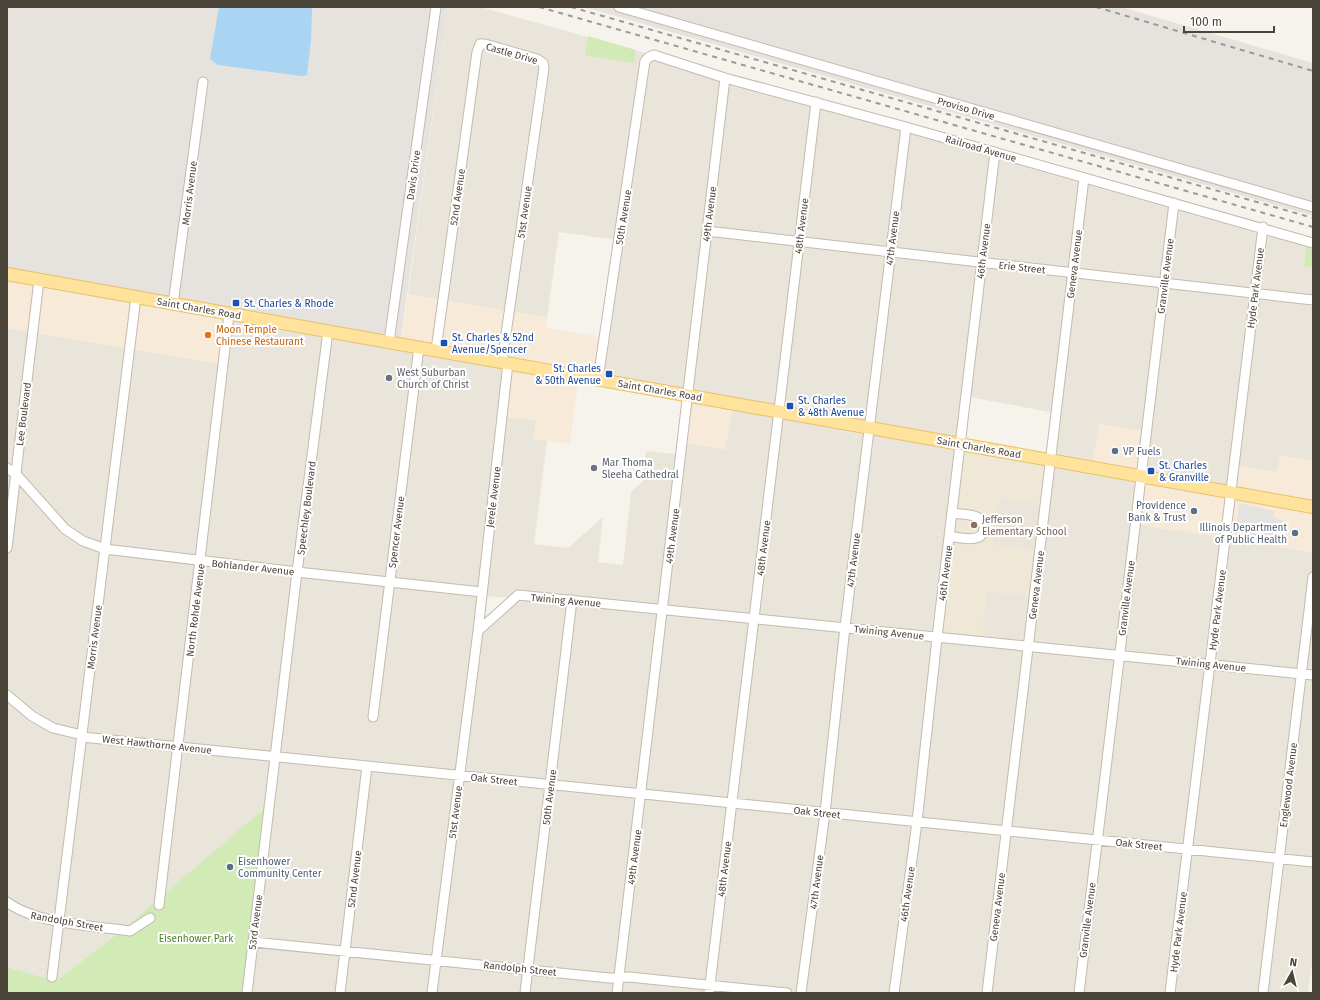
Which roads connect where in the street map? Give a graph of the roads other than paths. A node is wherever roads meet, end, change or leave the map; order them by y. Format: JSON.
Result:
{"nodes":[{"id":1,"x":436,"y":7,"type":"edge"},
{"id":2,"x":620,"y":7,"type":"edge"},
{"id":3,"x":480,"y":44,"type":"joint"},
{"id":4,"x":649,"y":57,"type":"joint"},
{"id":5,"x":543,"y":63,"type":"joint"},
{"id":6,"x":725,"y":78,"type":"junction"},
{"id":7,"x":203,"y":82,"type":"dead end"},
{"id":8,"x":816,"y":102,"type":"junction"},
{"id":9,"x":906,"y":127,"type":"junction"},
{"id":10,"x":995,"y":152,"type":"junction"},
{"id":11,"x":1084,"y":178,"type":"junction"},
{"id":12,"x":1174,"y":203,"type":"junction"},
{"id":13,"x":1313,"y":207,"type":"edge"},
{"id":14,"x":1263,"y":227,"type":"junction"},
{"id":15,"x":707,"y":230,"type":"junction"},
{"id":16,"x":799,"y":242,"type":"junction"},
{"id":17,"x":1313,"y":243,"type":"edge"},
{"id":18,"x":891,"y":252,"type":"junction"},
{"id":19,"x":981,"y":263,"type":"junction"},
{"id":20,"x":1073,"y":273,"type":"junction"},
{"id":21,"x":7,"y":274,"type":"edge"},
{"id":22,"x":39,"y":280,"type":"junction"},
{"id":23,"x":1164,"y":283,"type":"junction"},
{"id":24,"x":1255,"y":294,"type":"junction"},
{"id":25,"x":136,"y":297,"type":"junction"},
{"id":26,"x":1313,"y":300,"type":"edge"},
{"id":27,"x":173,"y":304,"type":"junction"},
{"id":28,"x":230,"y":314,"type":"junction"},
{"id":29,"x":328,"y":331,"type":"junction"},
{"id":30,"x":390,"y":342,"type":"junction"},
{"id":31,"x":419,"y":347,"type":"junction"},
{"id":32,"x":436,"y":350,"type":"junction"},
{"id":33,"x":505,"y":363,"type":"junction"},
{"id":34,"x":598,"y":379,"type":"junction"},
{"id":35,"x":688,"y":396,"type":"junction"},
{"id":36,"x":780,"y":412,"type":"junction"},
{"id":37,"x":869,"y":428,"type":"junction"},
{"id":38,"x":960,"y":444,"type":"junction"},
{"id":39,"x":1050,"y":460,"type":"junction"},
{"id":40,"x":7,"y":468,"type":"edge"},
{"id":41,"x":16,"y":474,"type":"junction"},
{"id":42,"x":1141,"y":476,"type":"junction"},
{"id":43,"x":1231,"y":492,"type":"junction"},
{"id":44,"x":1313,"y":507,"type":"edge"},
{"id":45,"x":952,"y":513,"type":"junction"},
{"id":46,"x":950,"y":536,"type":"junction"},
{"id":47,"x":7,"y":548,"type":"edge"},
{"id":48,"x":105,"y":549,"type":"junction"},
{"id":49,"x":200,"y":561,"type":"junction"},
{"id":50,"x":297,"y":572,"type":"junction"},
{"id":51,"x":1313,"y":577,"type":"edge"},
{"id":52,"x":390,"y":581,"type":"junction"},
{"id":53,"x":482,"y":592,"type":"junction"},
{"id":54,"x":572,"y":600,"type":"junction"},
{"id":55,"x":663,"y":609,"type":"junction"},
{"id":56,"x":754,"y":618,"type":"junction"},
{"id":57,"x":845,"y":627,"type":"junction"},
{"id":58,"x":478,"y":631,"type":"junction"},
{"id":59,"x":937,"y":637,"type":"junction"},
{"id":60,"x":1028,"y":646,"type":"junction"},
{"id":61,"x":1119,"y":655,"type":"junction"},
{"id":62,"x":1210,"y":664,"type":"junction"},
{"id":63,"x":1301,"y":673,"type":"junction"},
{"id":64,"x":1313,"y":675,"type":"edge"},
{"id":65,"x":7,"y":695,"type":"edge"},
{"id":66,"x":373,"y":717,"type":"dead end"},
{"id":67,"x":82,"y":737,"type":"junction"},
{"id":68,"x":178,"y":746,"type":"junction"},
{"id":69,"x":275,"y":756,"type":"junction"},
{"id":70,"x":320,"y":761,"type":"joint"},
{"id":71,"x":367,"y":766,"type":"junction"},
{"id":72,"x":459,"y":775,"type":"junction"},
{"id":73,"x":550,"y":784,"type":"junction"},
{"id":74,"x":642,"y":794,"type":"junction"},
{"id":75,"x":732,"y":803,"type":"junction"},
{"id":76,"x":825,"y":813,"type":"junction"},
{"id":77,"x":917,"y":822,"type":"junction"},
{"id":78,"x":1006,"y":831,"type":"junction"},
{"id":79,"x":1097,"y":840,"type":"junction"},
{"id":80,"x":1188,"y":849,"type":"junction"},
{"id":81,"x":1279,"y":858,"type":"junction"},
{"id":82,"x":1313,"y":862,"type":"edge"},
{"id":83,"x":7,"y":902,"type":"edge"},
{"id":84,"x":160,"y":905,"type":"dead end"},
{"id":85,"x":150,"y":918,"type":"dead end"},
{"id":86,"x":59,"y":921,"type":"junction"},
{"id":87,"x":253,"y":942,"type":"junction"},
{"id":88,"x":345,"y":950,"type":"junction"},
{"id":89,"x":436,"y":959,"type":"junction"},
{"id":90,"x":528,"y":969,"type":"junction"},
{"id":91,"x":52,"y":977,"type":"dead end"},
{"id":92,"x":619,"y":977,"type":"junction"},
{"id":93,"x":710,"y":989,"type":"edge"},
{"id":94,"x":247,"y":993,"type":"edge"},
{"id":95,"x":340,"y":993,"type":"edge"},
{"id":96,"x":432,"y":993,"type":"edge"},
{"id":97,"x":525,"y":993,"type":"edge"},
{"id":98,"x":617,"y":993,"type":"edge"},
{"id":99,"x":787,"y":993,"type":"edge"},
{"id":100,"x":801,"y":993,"type":"edge"},
{"id":101,"x":894,"y":993,"type":"edge"},
{"id":102,"x":987,"y":993,"type":"edge"},
{"id":103,"x":1079,"y":993,"type":"edge"},
{"id":104,"x":1170,"y":993,"type":"edge"},
{"id":105,"x":1264,"y":993,"type":"edge"}],
"edges":[{"from":1,"to":30,"type":"street","name":"Davis Drive"},
{"from":2,"to":13,"type":"street","name":"Proviso Drive"},
{"from":3,"to":5,"type":"street","name":"Castle Drive"},
{"from":3,"to":32,"type":"street","name":"52nd Avenue"},
{"from":4,"to":6,"type":"street","name":"Railroad Avenue"},
{"from":4,"to":34,"type":"street","name":"50th Avenue"},
{"from":5,"to":33,"type":"street","name":"51st Avenue"},
{"from":6,"to":8,"type":"street","name":"Railroad Avenue"},
{"from":6,"to":15,"type":"street","name":"49th Avenue"},
{"from":7,"to":27,"type":"street","name":"Morris Avenue"},
{"from":8,"to":9,"type":"street","name":"Railroad Avenue"},
{"from":8,"to":16,"type":"street","name":"48th Avenue"},
{"from":9,"to":10,"type":"street","name":"Railroad Avenue"},
{"from":9,"to":18,"type":"street","name":"47th Avenue"},
{"from":10,"to":11,"type":"street","name":"Railroad Avenue"},
{"from":10,"to":19,"type":"street","name":"46th Avenue"},
{"from":11,"to":12,"type":"street","name":"Railroad Avenue"},
{"from":11,"to":20,"type":"street","name":"Geneva Avenue"},
{"from":12,"to":14,"type":"street","name":"Railroad Avenue"},
{"from":12,"to":23,"type":"street","name":"Granville Avenue"},
{"from":14,"to":17,"type":"street","name":"Railroad Avenue"},
{"from":14,"to":24,"type":"street","name":"Hyde Park Avenue"},
{"from":15,"to":16,"type":"street","name":"Erie Street"},
{"from":15,"to":35,"type":"street","name":"49th Avenue"},
{"from":16,"to":18,"type":"street","name":"Erie Street"},
{"from":16,"to":36,"type":"street","name":"48th Avenue"},
{"from":18,"to":19,"type":"street","name":"Erie Street"},
{"from":18,"to":37,"type":"street","name":"47th Avenue"},
{"from":19,"to":20,"type":"street","name":"Erie Street"},
{"from":19,"to":38,"type":"street","name":"46th Avenue"},
{"from":20,"to":23,"type":"street","name":"Erie Street"},
{"from":20,"to":39,"type":"street","name":"Geneva Avenue"},
{"from":21,"to":22,"type":"main road","name":"Saint Charles Road"},
{"from":22,"to":25,"type":"main road","name":"Saint Charles Road"},
{"from":22,"to":41,"type":"street","name":"Lee Boulevard"},
{"from":23,"to":24,"type":"street","name":"Erie Street"},
{"from":23,"to":42,"type":"street","name":"Granville Avenue"},
{"from":24,"to":26,"type":"street","name":"Erie Street"},
{"from":24,"to":43,"type":"street","name":"Hyde Park Avenue"},
{"from":25,"to":27,"type":"main road","name":"Saint Charles Road"},
{"from":25,"to":48,"type":"street","name":"Morris Avenue"},
{"from":27,"to":28,"type":"main road","name":"Saint Charles Road"},
{"from":28,"to":29,"type":"main road","name":"Saint Charles Road"},
{"from":28,"to":49,"type":"street","name":"North Rohde Avenue"},
{"from":29,"to":30,"type":"main road","name":"Saint Charles Road"},
{"from":29,"to":50,"type":"street","name":"Speechley Boulevard"},
{"from":30,"to":31,"type":"main road","name":"Saint Charles Road"},
{"from":31,"to":32,"type":"main road","name":"Saint Charles Road"},
{"from":31,"to":52,"type":"street","name":"Spencer Avenue"},
{"from":32,"to":33,"type":"main road","name":"Saint Charles Road"},
{"from":33,"to":34,"type":"main road","name":"Saint Charles Road"},
{"from":33,"to":53,"type":"street","name":"Jerele Avenue"},
{"from":34,"to":35,"type":"main road","name":"Saint Charles Road"},
{"from":35,"to":36,"type":"main road","name":"Saint Charles Road"},
{"from":35,"to":55,"type":"street","name":"49th Avenue"},
{"from":36,"to":37,"type":"main road","name":"Saint Charles Road"},
{"from":36,"to":56,"type":"street","name":"48th Avenue"},
{"from":37,"to":38,"type":"main road","name":"Saint Charles Road"},
{"from":37,"to":57,"type":"street","name":"47th Avenue"},
{"from":38,"to":39,"type":"main road","name":"Saint Charles Road"},
{"from":38,"to":45,"type":"street","name":"46th Avenue"},
{"from":39,"to":42,"type":"main road","name":"Saint Charles Road"},
{"from":39,"to":60,"type":"street","name":"Geneva Avenue"},
{"from":40,"to":41,"type":"street","name":"Bohlander Avenue"},
{"from":41,"to":47,"type":"street","name":"Lee Boulevard"},
{"from":41,"to":48,"type":"street","name":"Bohlander Avenue"},
{"from":42,"to":43,"type":"main road","name":"Saint Charles Road"},
{"from":42,"to":61,"type":"street","name":"Granville Avenue"},
{"from":43,"to":44,"type":"main road","name":"Saint Charles Road"},
{"from":43,"to":62,"type":"street","name":"Hyde Park Avenue"},
{"from":45,"to":46,"type":"street","name":"46th Avenue"},
{"from":45,"to":46,"type":"street"},
{"from":46,"to":59,"type":"street","name":"46th Avenue"},
{"from":48,"to":49,"type":"street","name":"Bohlander Avenue"},
{"from":48,"to":67,"type":"street","name":"Morris Avenue"},
{"from":49,"to":50,"type":"street","name":"Bohlander Avenue"},
{"from":49,"to":68,"type":"street","name":"North Rohde Avenue"},
{"from":50,"to":52,"type":"street","name":"Bohlander Avenue"},
{"from":50,"to":69,"type":"street","name":"Speechley Boulevard"},
{"from":51,"to":63,"type":"street","name":"Englewood Avenue"},
{"from":52,"to":53,"type":"street","name":"Bohlander Avenue"},
{"from":52,"to":66,"type":"street","name":"Spencer Avenue"},
{"from":53,"to":58,"type":"street","name":"Jerele Avenue"},
{"from":54,"to":55,"type":"street","name":"Twining Avenue"},
{"from":54,"to":58,"type":"street","name":"Twining Avenue"},
{"from":54,"to":73,"type":"street","name":"50th Avenue"},
{"from":55,"to":56,"type":"street","name":"Twining Avenue"},
{"from":55,"to":74,"type":"street","name":"49th Avenue"},
{"from":56,"to":57,"type":"street","name":"Twining Avenue"},
{"from":56,"to":75,"type":"street","name":"48th Avenue"},
{"from":57,"to":59,"type":"street","name":"Twining Avenue"},
{"from":57,"to":76,"type":"street","name":"47th Avenue"},
{"from":58,"to":72,"type":"street","name":"51st Avenue"},
{"from":59,"to":60,"type":"street","name":"Twining Avenue"},
{"from":59,"to":77,"type":"street","name":"46th Avenue"},
{"from":60,"to":61,"type":"street","name":"Twining Avenue"},
{"from":60,"to":78,"type":"street","name":"Geneva Avenue"},
{"from":61,"to":62,"type":"street","name":"Twining Avenue"},
{"from":61,"to":79,"type":"street","name":"Granville Avenue"},
{"from":62,"to":63,"type":"street","name":"Twining Avenue"},
{"from":62,"to":80,"type":"street","name":"Hyde Park Avenue"},
{"from":63,"to":64,"type":"street","name":"Twining Avenue"},
{"from":63,"to":81,"type":"street","name":"Englewood Avenue"},
{"from":65,"to":67,"type":"street","name":"West Hawthorne Avenue"},
{"from":67,"to":68,"type":"street","name":"West Hawthorne Avenue"},
{"from":67,"to":86,"type":"street","name":"Morris Avenue"},
{"from":68,"to":69,"type":"street","name":"West Hawthorne Avenue"},
{"from":68,"to":84,"type":"street","name":"North Rohde Avenue"},
{"from":69,"to":70,"type":"street","name":"West Hawthorne Avenue"},
{"from":69,"to":87,"type":"street","name":"53rd Avenue"},
{"from":70,"to":71,"type":"street","name":"Oak Street"},
{"from":71,"to":72,"type":"street","name":"Oak Street"},
{"from":71,"to":88,"type":"street","name":"52nd Avenue"},
{"from":72,"to":73,"type":"street","name":"Oak Street"},
{"from":72,"to":89,"type":"street","name":"51st Avenue"},
{"from":73,"to":74,"type":"street","name":"Oak Street"},
{"from":73,"to":90,"type":"street","name":"50th Avenue"},
{"from":74,"to":75,"type":"street","name":"Oak Street"},
{"from":74,"to":92,"type":"street","name":"49th Avenue"},
{"from":75,"to":76,"type":"street","name":"Oak Street"},
{"from":75,"to":93,"type":"street","name":"48th Avenue"},
{"from":76,"to":77,"type":"street","name":"Oak Street"},
{"from":76,"to":100,"type":"street","name":"47th Avenue"},
{"from":77,"to":78,"type":"street","name":"Oak Street"},
{"from":77,"to":101,"type":"street","name":"46th Avenue"},
{"from":78,"to":79,"type":"street","name":"Oak Street"},
{"from":78,"to":102,"type":"street","name":"Geneva Avenue"},
{"from":79,"to":80,"type":"street","name":"Oak Street"},
{"from":79,"to":103,"type":"street","name":"Granville Avenue"},
{"from":80,"to":81,"type":"street","name":"Oak Street"},
{"from":80,"to":104,"type":"street","name":"Hyde Park Avenue"},
{"from":81,"to":82,"type":"street","name":"Oak Street"},
{"from":81,"to":105,"type":"street","name":"Englewood Avenue"},
{"from":83,"to":86,"type":"street","name":"Randolph Street"},
{"from":85,"to":86,"type":"street","name":"Randolph Street"},
{"from":86,"to":91,"type":"street","name":"Morris Avenue"},
{"from":87,"to":88,"type":"street","name":"Randolph Street"},
{"from":87,"to":94,"type":"street","name":"53rd Avenue"},
{"from":88,"to":89,"type":"street","name":"Randolph Street"},
{"from":88,"to":95,"type":"street","name":"52nd Avenue"},
{"from":89,"to":90,"type":"street","name":"Randolph Street"},
{"from":89,"to":96,"type":"street","name":"51st Avenue"},
{"from":90,"to":92,"type":"street","name":"Randolph Street"},
{"from":90,"to":97,"type":"street","name":"50th Avenue"},
{"from":92,"to":93,"type":"street","name":"Randolph Street"},
{"from":92,"to":98,"type":"street","name":"49th Avenue"},
{"from":93,"to":99,"type":"street","name":"Randolph Street"}]}
